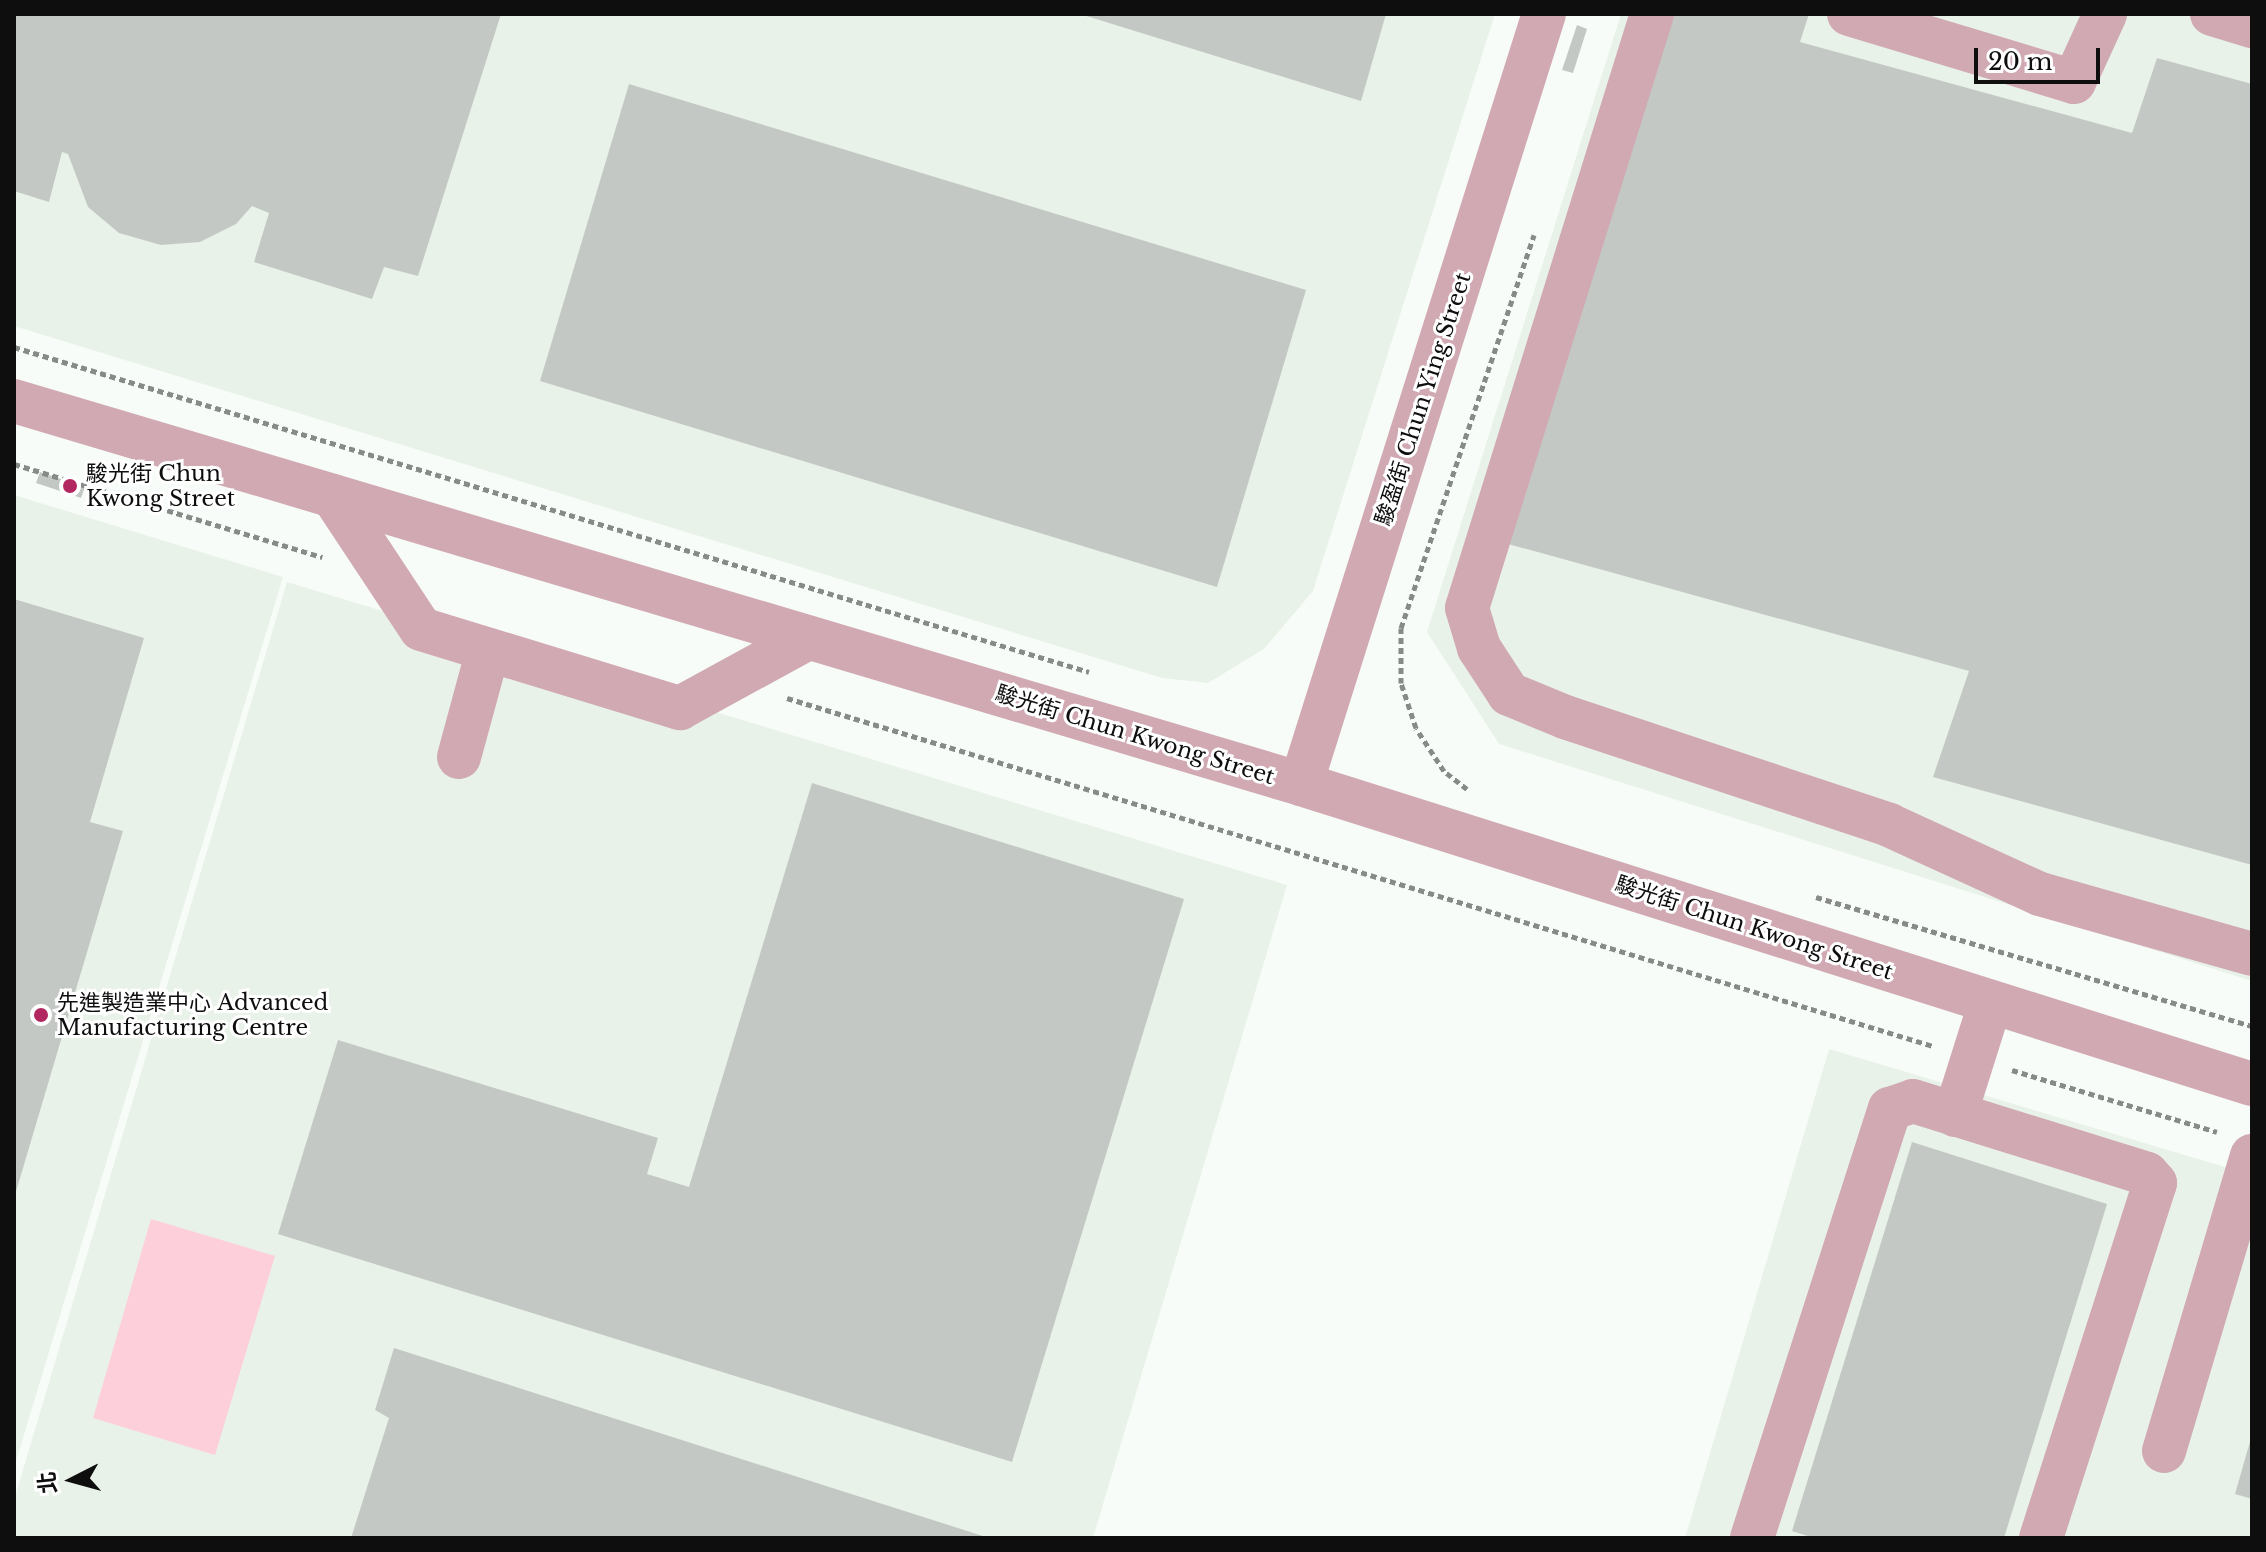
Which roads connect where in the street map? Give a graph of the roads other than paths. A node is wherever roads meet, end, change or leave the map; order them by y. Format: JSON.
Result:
{"nodes":[{"id":1,"x":1544,"y":14,"type":"edge"},
{"id":2,"x":1652,"y":14,"type":"edge"},
{"id":3,"x":1849,"y":14,"type":"edge"},
{"id":4,"x":2105,"y":14,"type":"edge"},
{"id":5,"x":2212,"y":14,"type":"edge"},
{"id":6,"x":2252,"y":26,"type":"edge"},
{"id":7,"x":14,"y":401,"type":"edge"},
{"id":8,"x":333,"y":496,"type":"junction"},
{"id":9,"x":808,"y":638,"type":"junction"},
{"id":10,"x":488,"y":650,"type":"junction"},
{"id":11,"x":459,"y":757,"type":"dead end"},
{"id":12,"x":1301,"y":784,"type":"junction"},
{"id":13,"x":2252,"y":954,"type":"edge"},
{"id":14,"x":1990,"y":1004,"type":"junction"},
{"id":15,"x":2252,"y":1084,"type":"edge"},
{"id":16,"x":1955,"y":1115,"type":"junction"},
{"id":17,"x":2237,"y":1145,"type":"edge"},
{"id":18,"x":2164,"y":1451,"type":"dead end"},
{"id":19,"x":1752,"y":1538,"type":"edge"},
{"id":20,"x":2041,"y":1538,"type":"edge"}],
"edges":[{"from":1,"to":12,"type":"street","name":"駿盈街 Chun Ying Street"},
{"from":2,"to":13,"type":"street"},
{"from":3,"to":4,"type":"street"},
{"from":5,"to":6,"type":"street"},
{"from":7,"to":8,"type":"street","name":"駿光街 Chun Kwong Street"},
{"from":8,"to":9,"type":"street","name":"駿光街 Chun Kwong Street"},
{"from":8,"to":10,"type":"street"},
{"from":9,"to":10,"type":"street"},
{"from":9,"to":12,"type":"street","name":"駿光街 Chun Kwong Street"},
{"from":10,"to":11,"type":"street"},
{"from":12,"to":14,"type":"street","name":"駿光街 Chun Kwong Street"},
{"from":14,"to":15,"type":"street","name":"駿光街 Chun Kwong Street"},
{"from":14,"to":16,"type":"street"},
{"from":16,"to":19,"type":"street"},
{"from":16,"to":20,"type":"street"},
{"from":17,"to":18,"type":"street"}]}
